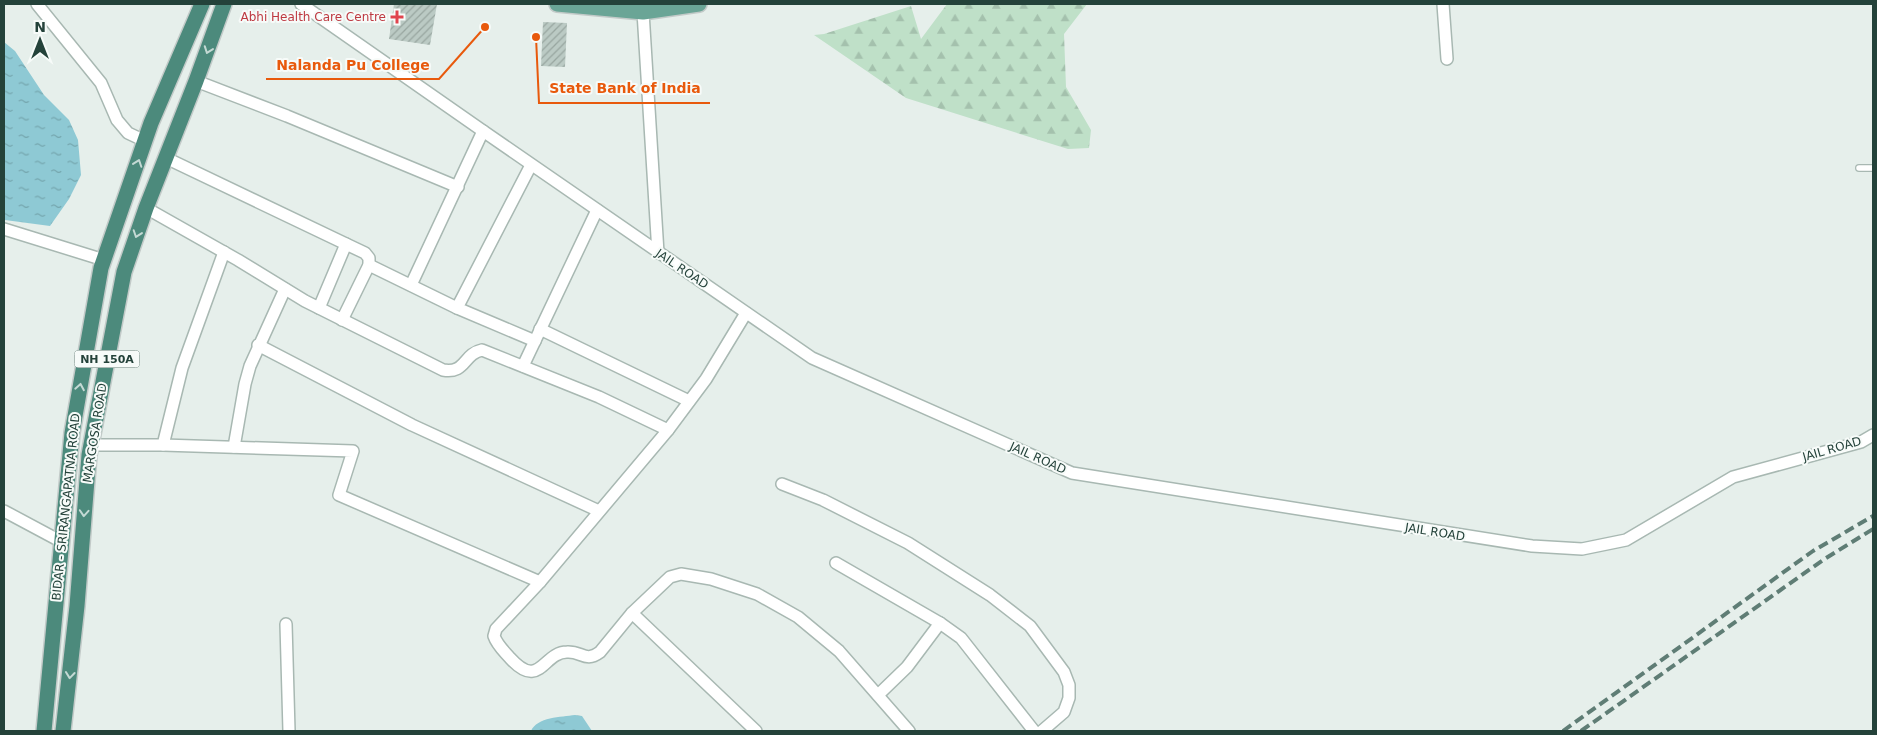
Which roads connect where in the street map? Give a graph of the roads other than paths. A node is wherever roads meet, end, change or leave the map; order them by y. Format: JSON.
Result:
{"nodes":[{"id":1,"x":37,"y":4,"type":"edge"},
{"id":2,"x":202,"y":4,"type":"edge"},
{"id":3,"x":224,"y":4,"type":"edge"},
{"id":4,"x":301,"y":4,"type":"edge"},
{"id":5,"x":557,"y":4,"type":"edge"},
{"id":6,"x":699,"y":4,"type":"edge"},
{"id":7,"x":1443,"y":4,"type":"edge"},
{"id":8,"x":593,"y":5,"type":"edge"},
{"id":9,"x":643,"y":12,"type":"junction"},
{"id":10,"x":1447,"y":59,"type":"dead end"},
{"id":11,"x":196,"y":81,"type":"junction"},
{"id":12,"x":483,"y":132,"type":"junction"},
{"id":13,"x":145,"y":141,"type":"junction"},
{"id":14,"x":166,"y":158,"type":"junction"},
{"id":15,"x":531,"y":165,"type":"junction"},
{"id":16,"x":1859,"y":168,"type":"dead end"},
{"id":17,"x":1873,"y":168,"type":"edge"},
{"id":18,"x":458,"y":187,"type":"junction"},
{"id":19,"x":146,"y":208,"type":"junction"},
{"id":20,"x":597,"y":210,"type":"junction"},
{"id":21,"x":4,"y":229,"type":"edge"},
{"id":22,"x":346,"y":244,"type":"junction"},
{"id":23,"x":224,"y":252,"type":"junction"},
{"id":24,"x":658,"y":252,"type":"junction"},
{"id":25,"x":104,"y":260,"type":"junction"},
{"id":26,"x":369,"y":265,"type":"junction"},
{"id":27,"x":411,"y":285,"type":"junction"},
{"id":28,"x":285,"y":289,"type":"junction"},
{"id":29,"x":319,"y":308,"type":"junction"},
{"id":30,"x":456,"y":308,"type":"junction"},
{"id":31,"x":746,"y":313,"type":"junction"},
{"id":32,"x":342,"y":320,"type":"junction"},
{"id":33,"x":540,"y":330,"type":"junction"},
{"id":34,"x":535,"y":341,"type":"junction"},
{"id":35,"x":258,"y":345,"type":"junction"},
{"id":36,"x":523,"y":366,"type":"junction"},
{"id":37,"x":689,"y":401,"type":"junction"},
{"id":38,"x":668,"y":430,"type":"junction"},
{"id":39,"x":1873,"y":435,"type":"edge"},
{"id":40,"x":91,"y":445,"type":"junction"},
{"id":41,"x":163,"y":445,"type":"junction"},
{"id":42,"x":234,"y":447,"type":"junction"},
{"id":43,"x":782,"y":484,"type":"dead end"},
{"id":44,"x":4,"y":511,"type":"edge"},
{"id":45,"x":599,"y":511,"type":"junction"},
{"id":46,"x":62,"y":542,"type":"junction"},
{"id":47,"x":836,"y":562,"type":"dead end"},
{"id":48,"x":540,"y":582,"type":"junction"},
{"id":49,"x":632,"y":613,"type":"junction"},
{"id":50,"x":940,"y":623,"type":"junction"},
{"id":51,"x":286,"y":624,"type":"dead end"},
{"id":52,"x":878,"y":696,"type":"junction"},
{"id":53,"x":44,"y":731,"type":"edge"},
{"id":54,"x":63,"y":731,"type":"edge"},
{"id":55,"x":289,"y":731,"type":"edge"},
{"id":56,"x":756,"y":731,"type":"edge"},
{"id":57,"x":909,"y":731,"type":"edge"},
{"id":58,"x":1034,"y":731,"type":"edge"},
{"id":59,"x":1042,"y":731,"type":"edge"}],
"edges":[{"from":1,"to":13,"type":"street"},
{"from":2,"to":13,"type":"highway","name":"BIDAR - SRIRANGAPATNA ROAD"},
{"from":3,"to":11,"type":"highway","name":"MARGOSA ROAD","number":"NH 150A","one_way":true},
{"from":4,"to":12,"type":"street","name":"JAIL ROAD"},
{"from":5,"to":8,"type":"main road"},
{"from":6,"to":9,"type":"main road"},
{"from":7,"to":10,"type":"street"},
{"from":8,"to":9,"type":"main road"},
{"from":9,"to":24,"type":"street"},
{"from":11,"to":14,"type":"highway","name":"MARGOSA ROAD","number":"NH 150A"},
{"from":11,"to":18,"type":"street"},
{"from":12,"to":15,"type":"street","name":"JAIL ROAD"},
{"from":12,"to":18,"type":"street"},
{"from":25,"to":13,"type":"highway","name":"BIDAR - SRIRANGAPATNA ROAD","one_way":true},
{"from":14,"to":19,"type":"highway","name":"MARGOSA ROAD","number":"NH 150A"},
{"from":14,"to":22,"type":"street"},
{"from":15,"to":20,"type":"street","name":"JAIL ROAD"},
{"from":15,"to":30,"type":"street"},
{"from":16,"to":17,"type":"lane"},
{"from":18,"to":27,"type":"street"},
{"from":19,"to":23,"type":"street"},
{"from":19,"to":40,"type":"highway","name":"MARGOSA ROAD","number":"NH 150A","one_way":true},
{"from":20,"to":24,"type":"street","name":"JAIL ROAD"},
{"from":20,"to":33,"type":"street"},
{"from":21,"to":25,"type":"street"},
{"from":22,"to":26,"type":"street"},
{"from":22,"to":29,"type":"street"},
{"from":23,"to":28,"type":"street"},
{"from":23,"to":41,"type":"street"},
{"from":24,"to":31,"type":"street","name":"JAIL ROAD"},
{"from":46,"to":25,"type":"highway","name":"BIDAR - SRIRANGAPATNA ROAD","one_way":true},
{"from":26,"to":27,"type":"street"},
{"from":26,"to":32,"type":"street"},
{"from":27,"to":30,"type":"street"},
{"from":28,"to":29,"type":"street"},
{"from":28,"to":35,"type":"street"},
{"from":29,"to":32,"type":"street"},
{"from":30,"to":34,"type":"street"},
{"from":31,"to":37,"type":"street"},
{"from":31,"to":39,"type":"street","name":"JAIL ROAD"},
{"from":32,"to":36,"type":"street"},
{"from":33,"to":34,"type":"street"},
{"from":33,"to":37,"type":"street"},
{"from":34,"to":36,"type":"street"},
{"from":35,"to":42,"type":"street"},
{"from":35,"to":45,"type":"street"},
{"from":36,"to":38,"type":"street"},
{"from":37,"to":38,"type":"street"},
{"from":38,"to":45,"type":"street"},
{"from":40,"to":41,"type":"street"},
{"from":40,"to":54,"type":"highway","name":"MARGOSA ROAD","number":"NH 150A","one_way":true},
{"from":41,"to":42,"type":"street"},
{"from":42,"to":48,"type":"street"},
{"from":43,"to":59,"type":"street"},
{"from":44,"to":46,"type":"street"},
{"from":45,"to":48,"type":"street"},
{"from":46,"to":53,"type":"highway","name":"BIDAR - SRIRANGAPATNA ROAD"},
{"from":47,"to":50,"type":"street"},
{"from":48,"to":49,"type":"street"},
{"from":49,"to":52,"type":"street"},
{"from":49,"to":56,"type":"street"},
{"from":50,"to":52,"type":"street"},
{"from":50,"to":58,"type":"street"},
{"from":51,"to":55,"type":"street"},
{"from":52,"to":57,"type":"street"}]}
